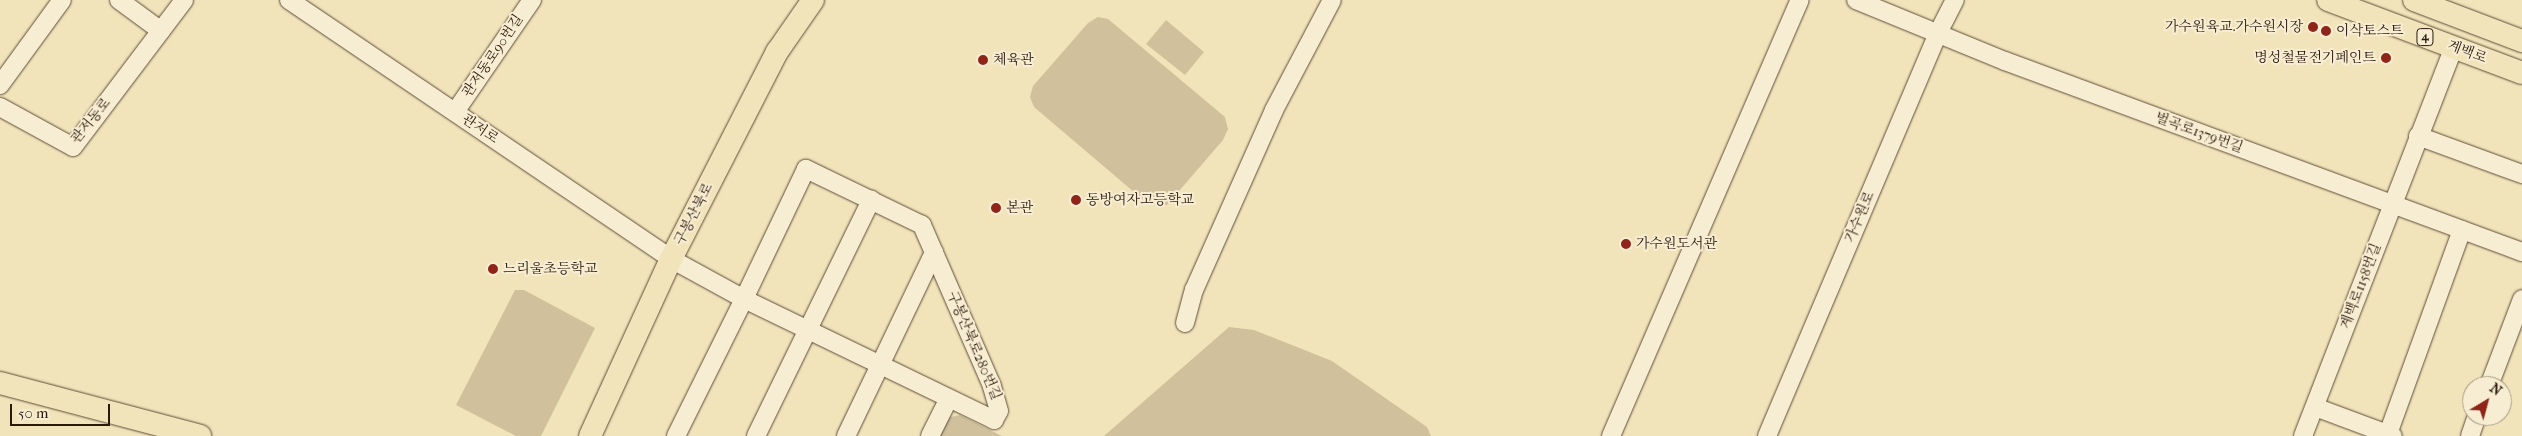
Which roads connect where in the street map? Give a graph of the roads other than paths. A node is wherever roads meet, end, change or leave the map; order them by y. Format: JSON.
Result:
{"nodes":[{"id":1,"x":62,"y":0,"type":"edge"},
{"id":2,"x":119,"y":0,"type":"edge"},
{"id":3,"x":184,"y":0,"type":"edge"},
{"id":4,"x":290,"y":0,"type":"edge"},
{"id":5,"x":532,"y":0,"type":"edge"},
{"id":6,"x":813,"y":0,"type":"edge"},
{"id":7,"x":1332,"y":0,"type":"edge"},
{"id":8,"x":1800,"y":0,"type":"edge"},
{"id":9,"x":1856,"y":0,"type":"edge"},
{"id":10,"x":1955,"y":0,"type":"edge"},
{"id":11,"x":2328,"y":0,"type":"edge"},
{"id":12,"x":2414,"y":0,"type":"edge"},
{"id":13,"x":161,"y":31,"type":"junction"},
{"id":14,"x":1937,"y":35,"type":"junction"},
{"id":15,"x":2522,"y":41,"type":"edge"},
{"id":16,"x":2454,"y":48,"type":"junction"},
{"id":17,"x":2522,"y":73,"type":"edge"},
{"id":18,"x":0,"y":86,"type":"edge"},
{"id":19,"x":0,"y":107,"type":"edge"},
{"id":20,"x":455,"y":112,"type":"junction"},
{"id":21,"x":2418,"y":136,"type":"junction"},
{"id":22,"x":2522,"y":174,"type":"edge"},
{"id":23,"x":871,"y":200,"type":"junction"},
{"id":24,"x":2392,"y":204,"type":"junction"},
{"id":25,"x":2462,"y":230,"type":"junction"},
{"id":26,"x":934,"y":252,"type":"junction"},
{"id":27,"x":2522,"y":252,"type":"edge"},
{"id":28,"x":671,"y":259,"type":"junction"},
{"id":29,"x":744,"y":299,"type":"junction"},
{"id":30,"x":2522,"y":299,"type":"edge"},
{"id":31,"x":1185,"y":323,"type":"dead end"},
{"id":32,"x":808,"y":330,"type":"junction"},
{"id":33,"x":880,"y":365,"type":"junction"},
{"id":34,"x":2493,"y":376,"type":"edge"},
{"id":35,"x":0,"y":383,"type":"edge"},
{"id":36,"x":949,"y":398,"type":"junction"},
{"id":37,"x":2315,"y":407,"type":"junction"},
{"id":38,"x":2390,"y":435,"type":"edge"},
{"id":39,"x":200,"y":436,"type":"edge"},
{"id":40,"x":590,"y":436,"type":"edge"},
{"id":41,"x":676,"y":436,"type":"edge"},
{"id":42,"x":756,"y":436,"type":"edge"},
{"id":43,"x":846,"y":436,"type":"edge"},
{"id":44,"x":930,"y":436,"type":"edge"},
{"id":45,"x":1611,"y":436,"type":"edge"},
{"id":46,"x":1767,"y":436,"type":"edge"},
{"id":47,"x":2304,"y":436,"type":"edge"}],
"edges":[{"from":1,"to":18,"type":"street"},
{"from":2,"to":13,"type":"street"},
{"from":3,"to":13,"type":"street","name":"관저동로"},
{"from":4,"to":20,"type":"street","name":"관저로"},
{"from":5,"to":20,"type":"street","name":"관저동로90번길"},
{"from":6,"to":28,"type":"main road","name":"구봉산북로"},
{"from":7,"to":31,"type":"street"},
{"from":8,"to":45,"type":"street"},
{"from":9,"to":14,"type":"street","name":"벌곡로1379번길"},
{"from":10,"to":14,"type":"street","name":"가수원로"},
{"from":11,"to":16,"type":"main road","name":"계백로","number":"4"},
{"from":12,"to":15,"type":"main road","number":"4"},
{"from":13,"to":19,"type":"street","name":"관저동로"},
{"from":14,"to":24,"type":"street","name":"벌곡로1379번길"},
{"from":14,"to":46,"type":"street","name":"가수원로"},
{"from":16,"to":17,"type":"main road","name":"계백로","number":"4"},
{"from":16,"to":21,"type":"street","name":"계백로1158번길"},
{"from":20,"to":28,"type":"street","name":"관저로"},
{"from":21,"to":22,"type":"street"},
{"from":21,"to":24,"type":"street","name":"계백로1158번길"},
{"from":23,"to":26,"type":"street","name":"구봉산북로280번길"},
{"from":23,"to":29,"type":"street","name":"구봉산북로280번길"},
{"from":23,"to":32,"type":"street"},
{"from":24,"to":25,"type":"street","name":"벌곡로1379번길"},
{"from":24,"to":37,"type":"street","name":"계백로1158번길"},
{"from":25,"to":27,"type":"street","name":"벌곡로1379번길"},
{"from":25,"to":38,"type":"street"},
{"from":26,"to":33,"type":"street"},
{"from":26,"to":36,"type":"street","name":"구봉산북로280번길"},
{"from":28,"to":29,"type":"street","name":"구봉산북로280번길"},
{"from":28,"to":40,"type":"main road","name":"구봉산북로"},
{"from":29,"to":32,"type":"street","name":"구봉산북로280번길"},
{"from":29,"to":41,"type":"street","name":"구봉산북로280번길"},
{"from":30,"to":34,"type":"street"},
{"from":32,"to":33,"type":"street","name":"구봉산북로280번길"},
{"from":32,"to":42,"type":"street"},
{"from":33,"to":36,"type":"street","name":"구봉산북로280번길"},
{"from":33,"to":43,"type":"street"},
{"from":35,"to":39,"type":"main road"},
{"from":36,"to":44,"type":"street"},
{"from":37,"to":38,"type":"street"},
{"from":37,"to":47,"type":"street","name":"계백로1158번길"}]}
